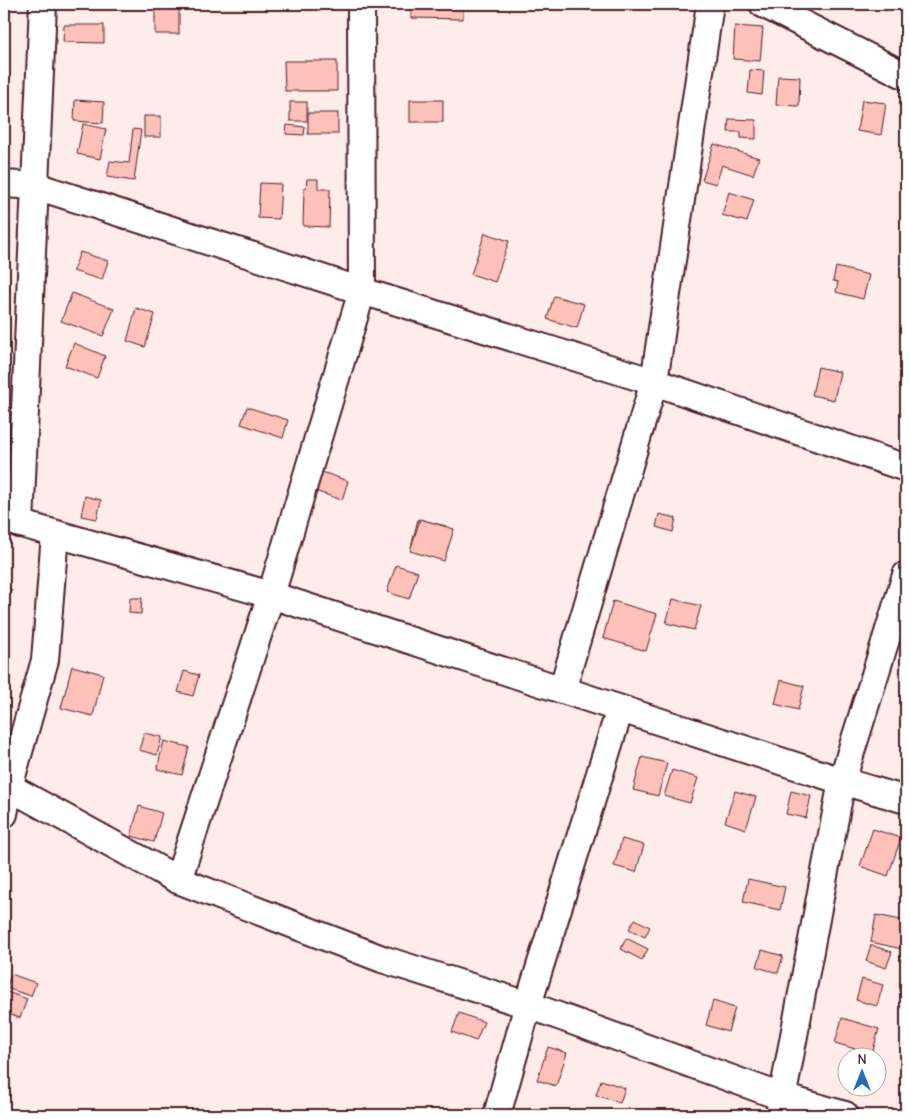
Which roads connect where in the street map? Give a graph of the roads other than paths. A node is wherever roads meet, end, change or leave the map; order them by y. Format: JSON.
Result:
{"nodes":[{"id":1,"x":43,"y":4,"type":"edge"},
{"id":2,"x":361,"y":4,"type":"edge"},
{"id":3,"x":710,"y":4,"type":"edge"},
{"id":4,"x":763,"y":4,"type":"edge"},
{"id":5,"x":906,"y":76,"type":"edge"},
{"id":6,"x":4,"y":184,"type":"edge"},
{"id":7,"x":36,"y":186,"type":"junction"},
{"id":8,"x":362,"y":291,"type":"junction"},
{"id":9,"x":654,"y":382,"type":"junction"},
{"id":10,"x":906,"y":468,"type":"edge"},
{"id":11,"x":12,"y":522,"type":"edge"},
{"id":12,"x":55,"y":534,"type":"junction"},
{"id":13,"x":906,"y":575,"type":"edge"},
{"id":14,"x":271,"y":595,"type":"junction"},
{"id":15,"x":562,"y":690,"type":"junction"},
{"id":16,"x":620,"y":709,"type":"junction"},
{"id":17,"x":9,"y":774,"type":"edge"},
{"id":18,"x":842,"y":781,"type":"junction"},
{"id":19,"x":906,"y":800,"type":"edge"},
{"id":20,"x":4,"y":814,"type":"edge"},
{"id":21,"x":178,"y":880,"type":"junction"},
{"id":22,"x":528,"y":1005,"type":"junction"},
{"id":23,"x":780,"y":1106,"type":"edge"},
{"id":24,"x":497,"y":1115,"type":"edge"},
{"id":25,"x":845,"y":1115,"type":"edge"}],
"edges":[{"from":1,"to":7,"type":"street"},
{"from":2,"to":8,"type":"street"},
{"from":3,"to":9,"type":"street"},
{"from":4,"to":5,"type":"street"},
{"from":6,"to":7,"type":"street"},
{"from":7,"to":8,"type":"street"},
{"from":7,"to":11,"type":"street"},
{"from":8,"to":9,"type":"street"},
{"from":8,"to":14,"type":"street"},
{"from":9,"to":10,"type":"street"},
{"from":9,"to":15,"type":"street"},
{"from":11,"to":12,"type":"street"},
{"from":12,"to":14,"type":"street"},
{"from":12,"to":17,"type":"street"},
{"from":13,"to":18,"type":"street"},
{"from":14,"to":15,"type":"street"},
{"from":14,"to":21,"type":"street"},
{"from":15,"to":16,"type":"street"},
{"from":16,"to":18,"type":"street"},
{"from":16,"to":22,"type":"street"},
{"from":17,"to":20,"type":"street"},
{"from":17,"to":21,"type":"street"},
{"from":18,"to":19,"type":"street"},
{"from":18,"to":23,"type":"street"},
{"from":21,"to":22,"type":"street"},
{"from":22,"to":23,"type":"street"},
{"from":22,"to":24,"type":"street"},
{"from":23,"to":25,"type":"street"}]}
